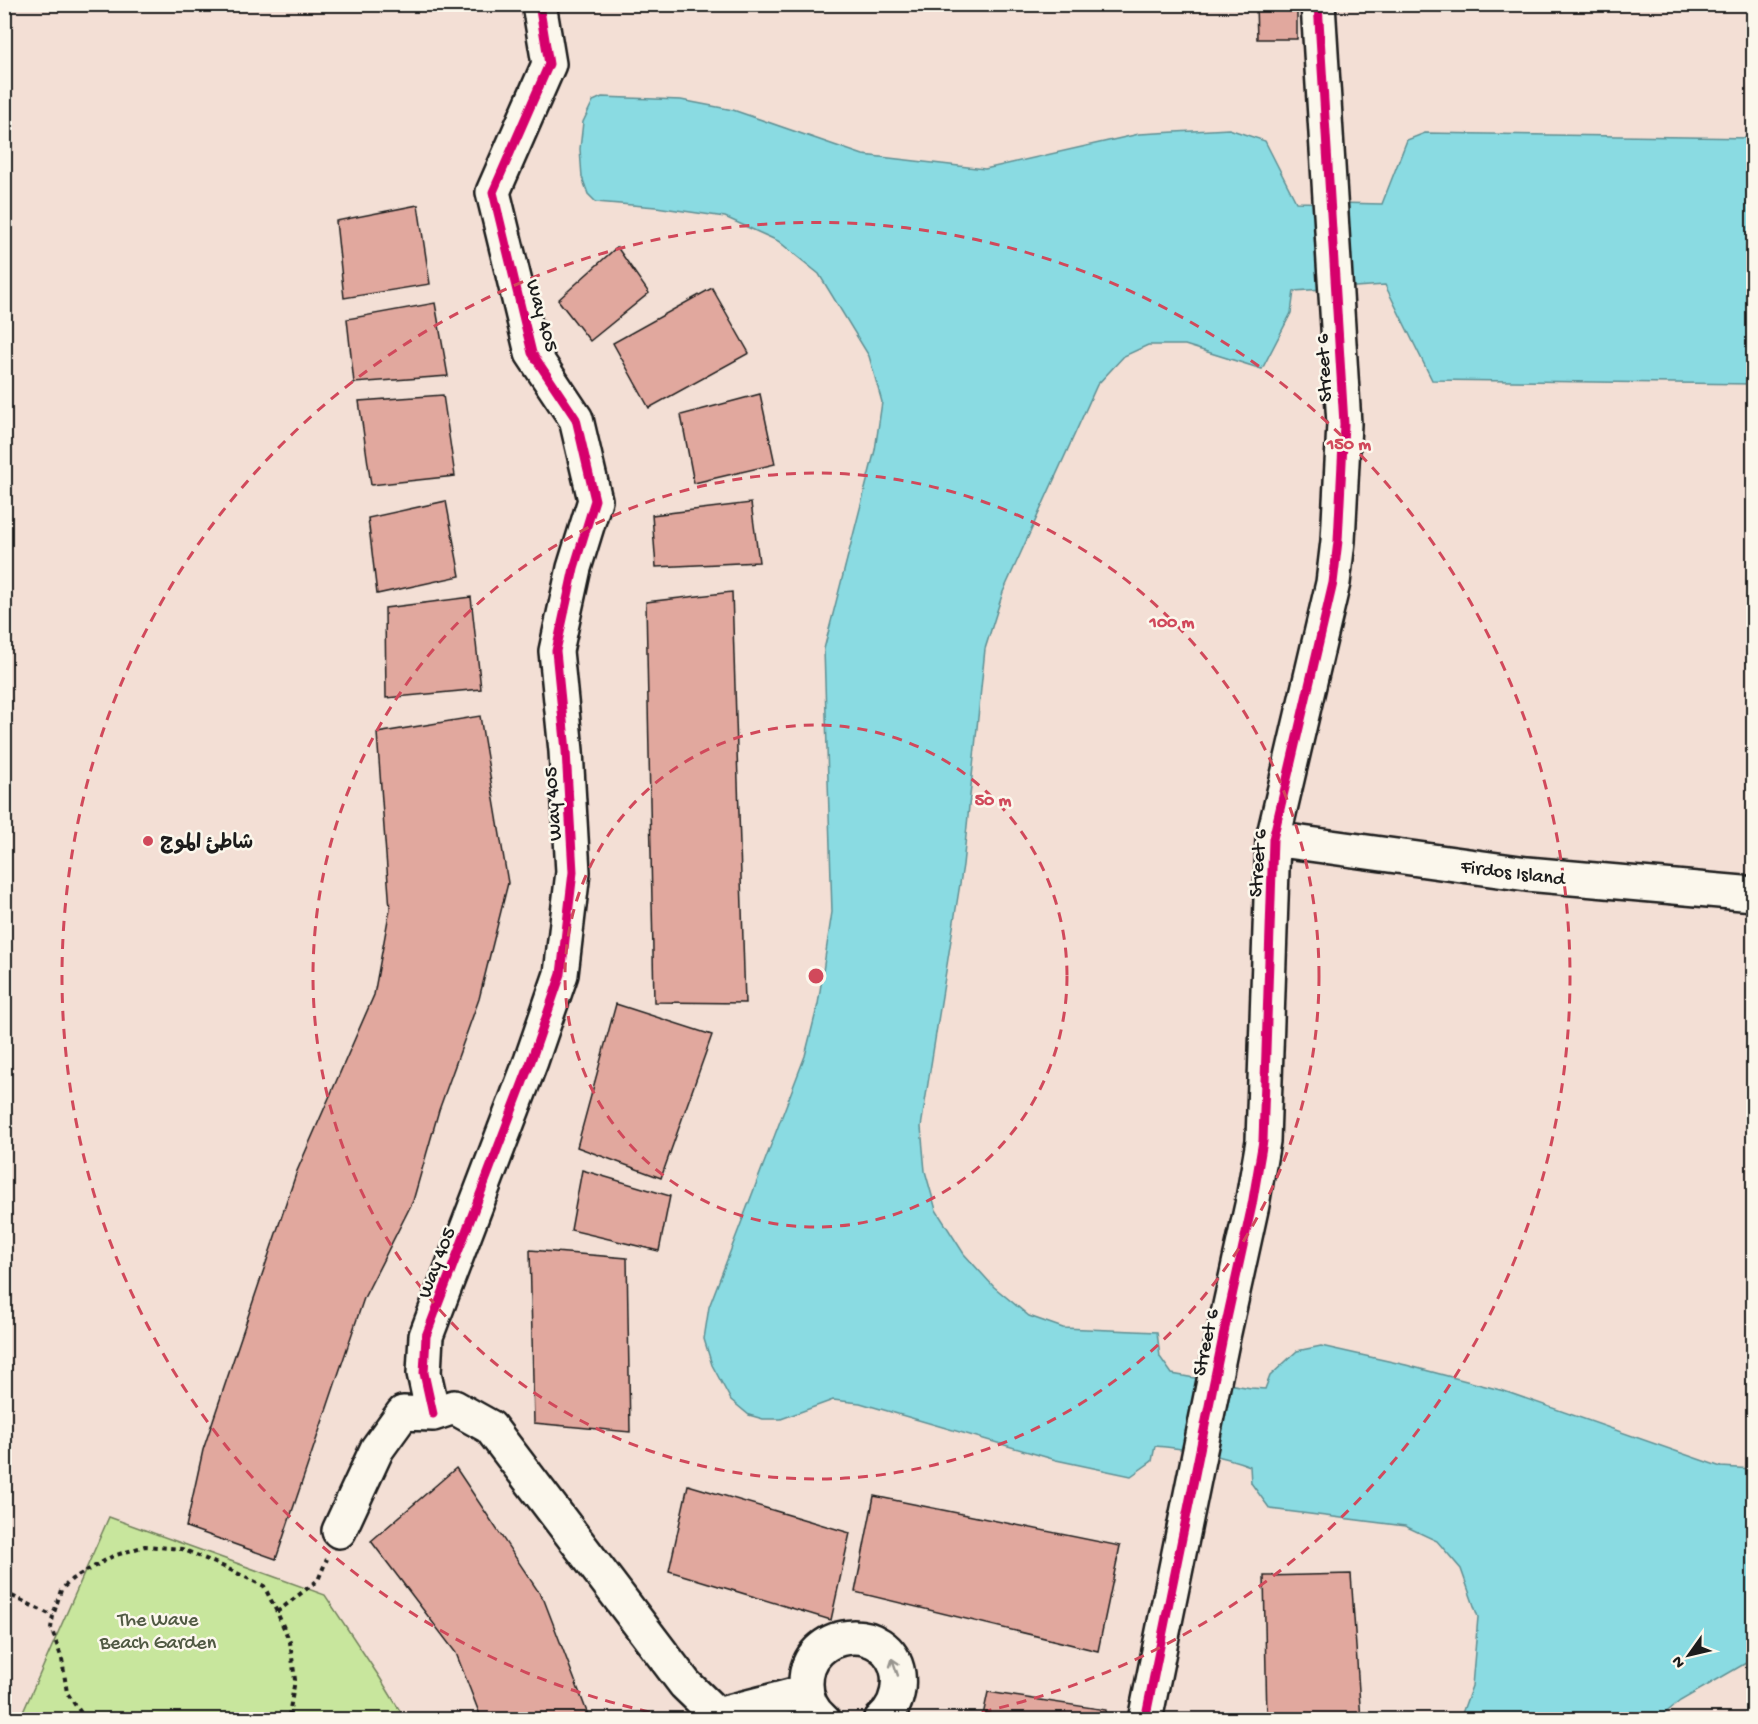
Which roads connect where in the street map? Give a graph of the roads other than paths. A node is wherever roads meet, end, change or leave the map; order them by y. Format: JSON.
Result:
{"nodes":[{"id":1,"x":539,"y":4,"type":"edge"},
{"id":2,"x":1318,"y":4,"type":"edge"},
{"id":3,"x":1273,"y":839,"type":"junction"},
{"id":4,"x":1754,"y":894,"type":"edge"},
{"id":5,"x":433,"y":1414,"type":"junction"},
{"id":6,"x":339,"y":1531,"type":"road end"},
{"id":7,"x":806,"y":1692,"type":"junction"},
{"id":8,"x":717,"y":1717,"type":"edge"},
{"id":9,"x":823,"y":1719,"type":"edge"},
{"id":10,"x":881,"y":1719,"type":"edge"},
{"id":11,"x":1145,"y":1719,"type":"edge"}],
"edges":[{"from":1,"to":5,"type":"street","name":"Way 405"},
{"from":2,"to":3,"type":"street","name":"Street 6"},
{"from":3,"to":4,"type":"street","name":"Firdos Island"},
{"from":3,"to":11,"type":"street","name":"Street 6"},
{"from":5,"to":6,"type":"street"},
{"from":5,"to":8,"type":"street"},
{"from":7,"to":8,"type":"street"},
{"from":7,"to":9,"type":"street"},
{"from":10,"to":7,"type":"street","one_way":true}]}
